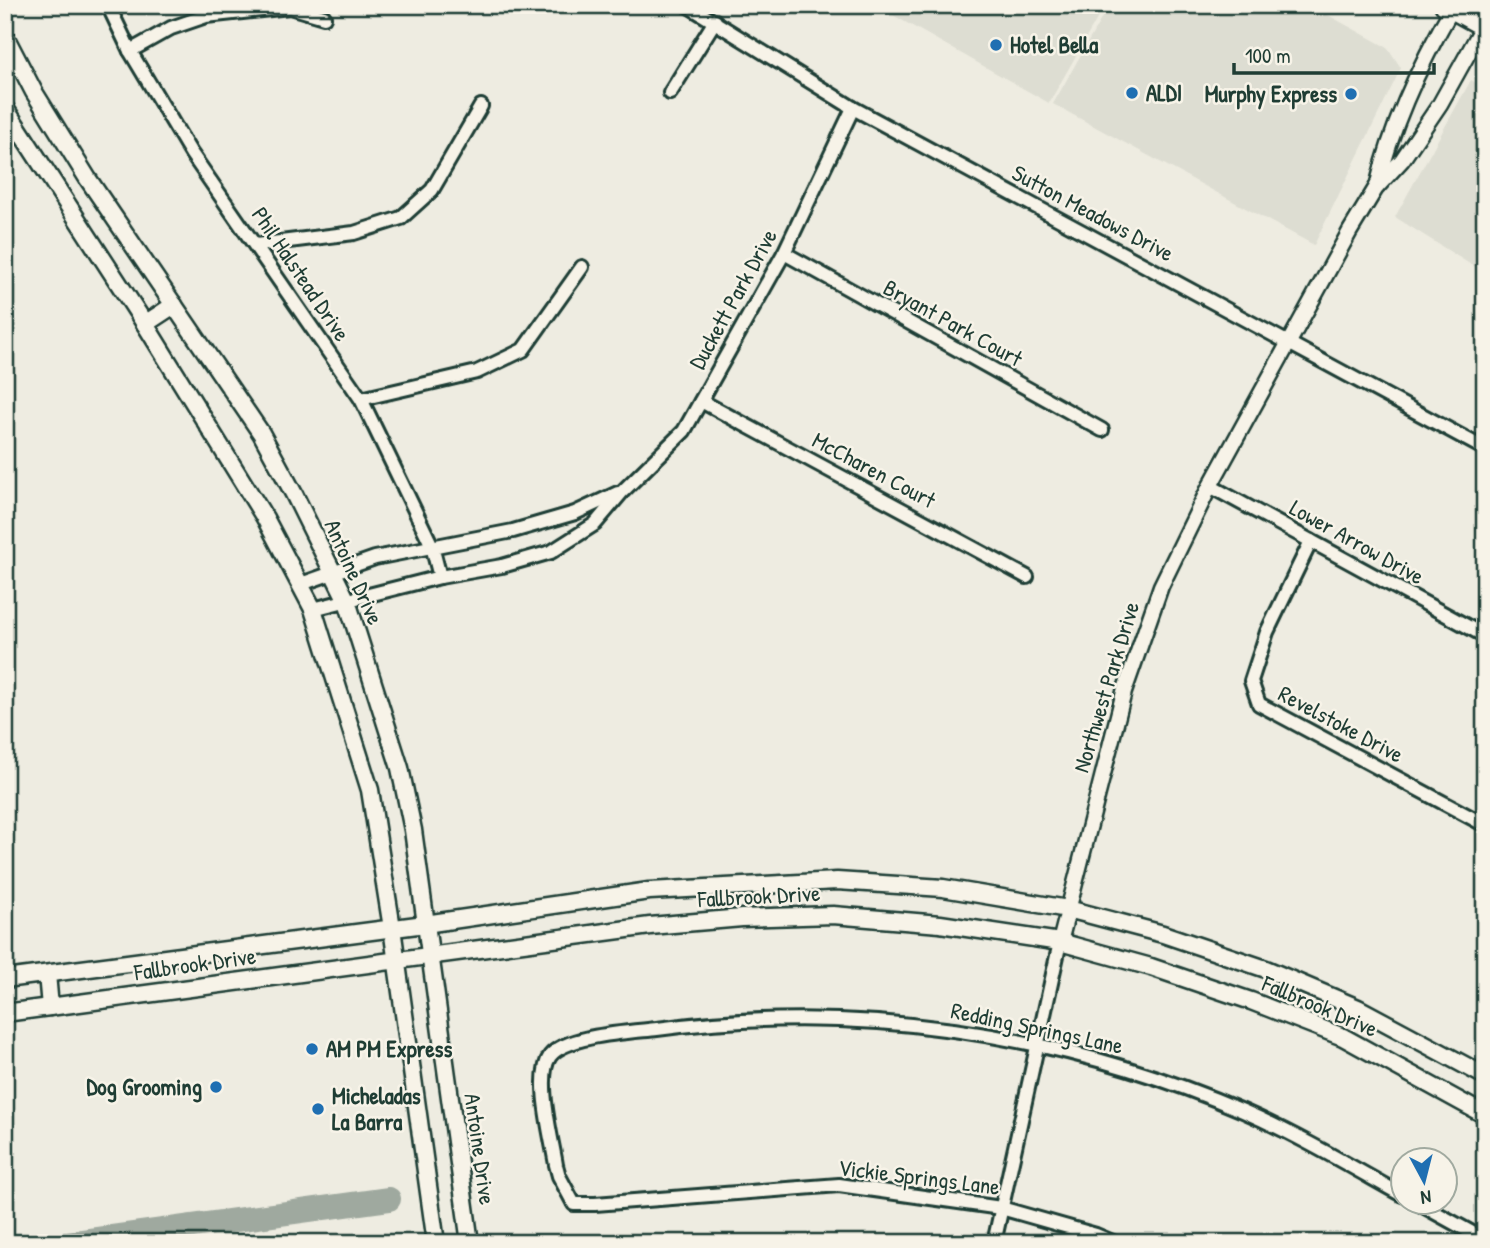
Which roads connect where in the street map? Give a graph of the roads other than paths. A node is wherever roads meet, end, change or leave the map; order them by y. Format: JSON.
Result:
{"nodes":[{"id":1,"x":108,"y":5,"type":"edge"},
{"id":2,"x":687,"y":5,"type":"edge"},
{"id":3,"x":1450,"y":6,"type":"edge"},
{"id":4,"x":324,"y":17,"type":"dead end"},
{"id":5,"x":715,"y":21,"type":"junction"},
{"id":6,"x":1484,"y":25,"type":"edge"},
{"id":7,"x":5,"y":36,"type":"edge"},
{"id":8,"x":130,"y":51,"type":"junction"},
{"id":9,"x":670,"y":93,"type":"dead end"},
{"id":10,"x":481,"y":106,"type":"dead end"},
{"id":11,"x":5,"y":108,"type":"edge"},
{"id":12,"x":853,"y":108,"type":"junction"},
{"id":13,"x":1376,"y":188,"type":"junction"},
{"id":14,"x":256,"y":245,"type":"junction"},
{"id":15,"x":783,"y":253,"type":"junction"},
{"id":16,"x":582,"y":267,"type":"dead end"},
{"id":17,"x":174,"y":305,"type":"junction"},
{"id":18,"x":145,"y":324,"type":"junction"},
{"id":19,"x":1288,"y":342,"type":"junction"},
{"id":20,"x":361,"y":399,"type":"junction"},
{"id":21,"x":701,"y":401,"type":"junction"},
{"id":22,"x":1102,"y":430,"type":"dead end"},
{"id":23,"x":1485,"y":449,"type":"edge"},
{"id":24,"x":1210,"y":486,"type":"junction"},
{"id":25,"x":622,"y":492,"type":"junction"},
{"id":26,"x":1311,"y":541,"type":"junction"},
{"id":27,"x":432,"y":546,"type":"junction"},
{"id":28,"x":333,"y":573,"type":"junction"},
{"id":29,"x":440,"y":577,"type":"junction"},
{"id":30,"x":1027,"y":577,"type":"dead end"},
{"id":31,"x":301,"y":584,"type":"junction"},
{"id":32,"x":347,"y":601,"type":"junction"},
{"id":33,"x":313,"y":609,"type":"junction"},
{"id":34,"x":1485,"y":636,"type":"edge"},
{"id":35,"x":1485,"y":825,"type":"edge"},
{"id":36,"x":1068,"y":909,"type":"junction"},
{"id":37,"x":425,"y":924,"type":"junction"},
{"id":38,"x":392,"y":928,"type":"junction"},
{"id":39,"x":1060,"y":942,"type":"junction"},
{"id":40,"x":430,"y":956,"type":"junction"},
{"id":41,"x":395,"y":960,"type":"junction"},
{"id":42,"x":47,"y":974,"type":"junction"},
{"id":43,"x":5,"y":979,"type":"edge"},
{"id":44,"x":50,"y":1007,"type":"junction"},
{"id":45,"x":5,"y":1013,"type":"edge"},
{"id":46,"x":1037,"y":1045,"type":"junction"},
{"id":47,"x":1485,"y":1076,"type":"edge"},
{"id":48,"x":1485,"y":1115,"type":"edge"},
{"id":49,"x":1388,"y":1187,"type":"edge"},
{"id":50,"x":629,"y":1200,"type":"joint"},
{"id":51,"x":1001,"y":1208,"type":"junction"},
{"id":52,"x":1441,"y":1216,"type":"edge"},
{"id":53,"x":1485,"y":1240,"type":"edge"},
{"id":54,"x":436,"y":1243,"type":"edge"},
{"id":55,"x":470,"y":1243,"type":"edge"},
{"id":56,"x":994,"y":1243,"type":"edge"},
{"id":57,"x":1115,"y":1243,"type":"edge"}],
"edges":[{"from":1,"to":8,"type":"street","name":"Phil Halstead Drive"},
{"from":2,"to":5,"type":"street","name":"Sutton Meadows Drive"},
{"from":3,"to":6,"type":"main road"},
{"from":3,"to":13,"type":"street","name":"Northwest Park Drive"},
{"from":4,"to":8,"type":"street"},
{"from":5,"to":9,"type":"street"},
{"from":5,"to":12,"type":"street","name":"Sutton Meadows Drive"},
{"from":6,"to":13,"type":"street","name":"Northwest Park Drive"},
{"from":7,"to":17,"type":"main road","name":"Antoine Drive"},
{"from":8,"to":14,"type":"street","name":"Phil Halstead Drive"},
{"from":10,"to":14,"type":"street"},
{"from":11,"to":18,"type":"main road"},
{"from":12,"to":15,"type":"street","name":"Duckett Park Drive"},
{"from":12,"to":19,"type":"street","name":"Sutton Meadows Drive"},
{"from":13,"to":19,"type":"street","name":"Northwest Park Drive"},
{"from":14,"to":20,"type":"street","name":"Phil Halstead Drive"},
{"from":15,"to":21,"type":"street","name":"Duckett Park Drive"},
{"from":15,"to":22,"type":"street","name":"Bryant Park Court"},
{"from":16,"to":20,"type":"street"},
{"from":17,"to":18,"type":"main road"},
{"from":17,"to":28,"type":"main road","name":"Antoine Drive"},
{"from":18,"to":31,"type":"main road"},
{"from":19,"to":23,"type":"street","name":"Sutton Meadows Drive"},
{"from":19,"to":24,"type":"street","name":"Northwest Park Drive"},
{"from":20,"to":27,"type":"street","name":"Phil Halstead Drive"},
{"from":21,"to":25,"type":"street","name":"Duckett Park Drive"},
{"from":21,"to":30,"type":"street","name":"McCharen Court"},
{"from":24,"to":26,"type":"street","name":"Lower Arrow Drive"},
{"from":24,"to":36,"type":"street","name":"Northwest Park Drive"},
{"from":25,"to":27,"type":"street","name":"Duckett Park Drive"},
{"from":25,"to":29,"type":"street","name":"Duckett Park Drive"},
{"from":26,"to":34,"type":"street","name":"Lower Arrow Drive"},
{"from":26,"to":35,"type":"street","name":"Revelstoke Drive"},
{"from":27,"to":28,"type":"street","name":"Duckett Park Drive"},
{"from":27,"to":29,"type":"street","name":"Phil Halstead Drive"},
{"from":28,"to":31,"type":"street","name":"Duckett Park Drive"},
{"from":28,"to":32,"type":"main road","name":"Antoine Drive"},
{"from":29,"to":32,"type":"street","name":"Duckett Park Drive"},
{"from":31,"to":33,"type":"main road"},
{"from":32,"to":33,"type":"street","name":"Duckett Park Drive"},
{"from":32,"to":37,"type":"main road","name":"Antoine Drive"},
{"from":33,"to":38,"type":"main road"},
{"from":36,"to":37,"type":"main road","name":"Fallbrook Drive"},
{"from":36,"to":39,"type":"street","name":"Northwest Park Drive"},
{"from":36,"to":47,"type":"main road","name":"Fallbrook Drive"},
{"from":37,"to":38,"type":"main road","name":"Fallbrook Drive"},
{"from":37,"to":40,"type":"main road","name":"Antoine Drive"},
{"from":38,"to":41,"type":"main road"},
{"from":38,"to":42,"type":"main road","name":"Fallbrook Drive"},
{"from":39,"to":40,"type":"main road","name":"Fallbrook Drive"},
{"from":39,"to":46,"type":"street","name":"Northwest Park Drive"},
{"from":39,"to":48,"type":"main road","name":"Fallbrook Drive"},
{"from":40,"to":41,"type":"main road","name":"Fallbrook Drive"},
{"from":40,"to":55,"type":"main road","name":"Antoine Drive"},
{"from":41,"to":44,"type":"main road","name":"Fallbrook Drive"},
{"from":41,"to":54,"type":"main road"},
{"from":42,"to":43,"type":"main road","name":"Fallbrook Drive"},
{"from":42,"to":44,"type":"main road"},
{"from":44,"to":45,"type":"main road","name":"Fallbrook Drive"},
{"from":46,"to":49,"type":"street","name":"Redding Springs Lane"},
{"from":46,"to":50,"type":"street","name":"Redding Springs Lane"},
{"from":46,"to":51,"type":"street","name":"Northwest Park Drive"},
{"from":50,"to":51,"type":"street","name":"Vickie Springs Lane"},
{"from":51,"to":56,"type":"street","name":"Northwest Park Drive"},
{"from":51,"to":57,"type":"street","name":"Vickie Springs Lane"},
{"from":52,"to":53,"type":"street"}]}
